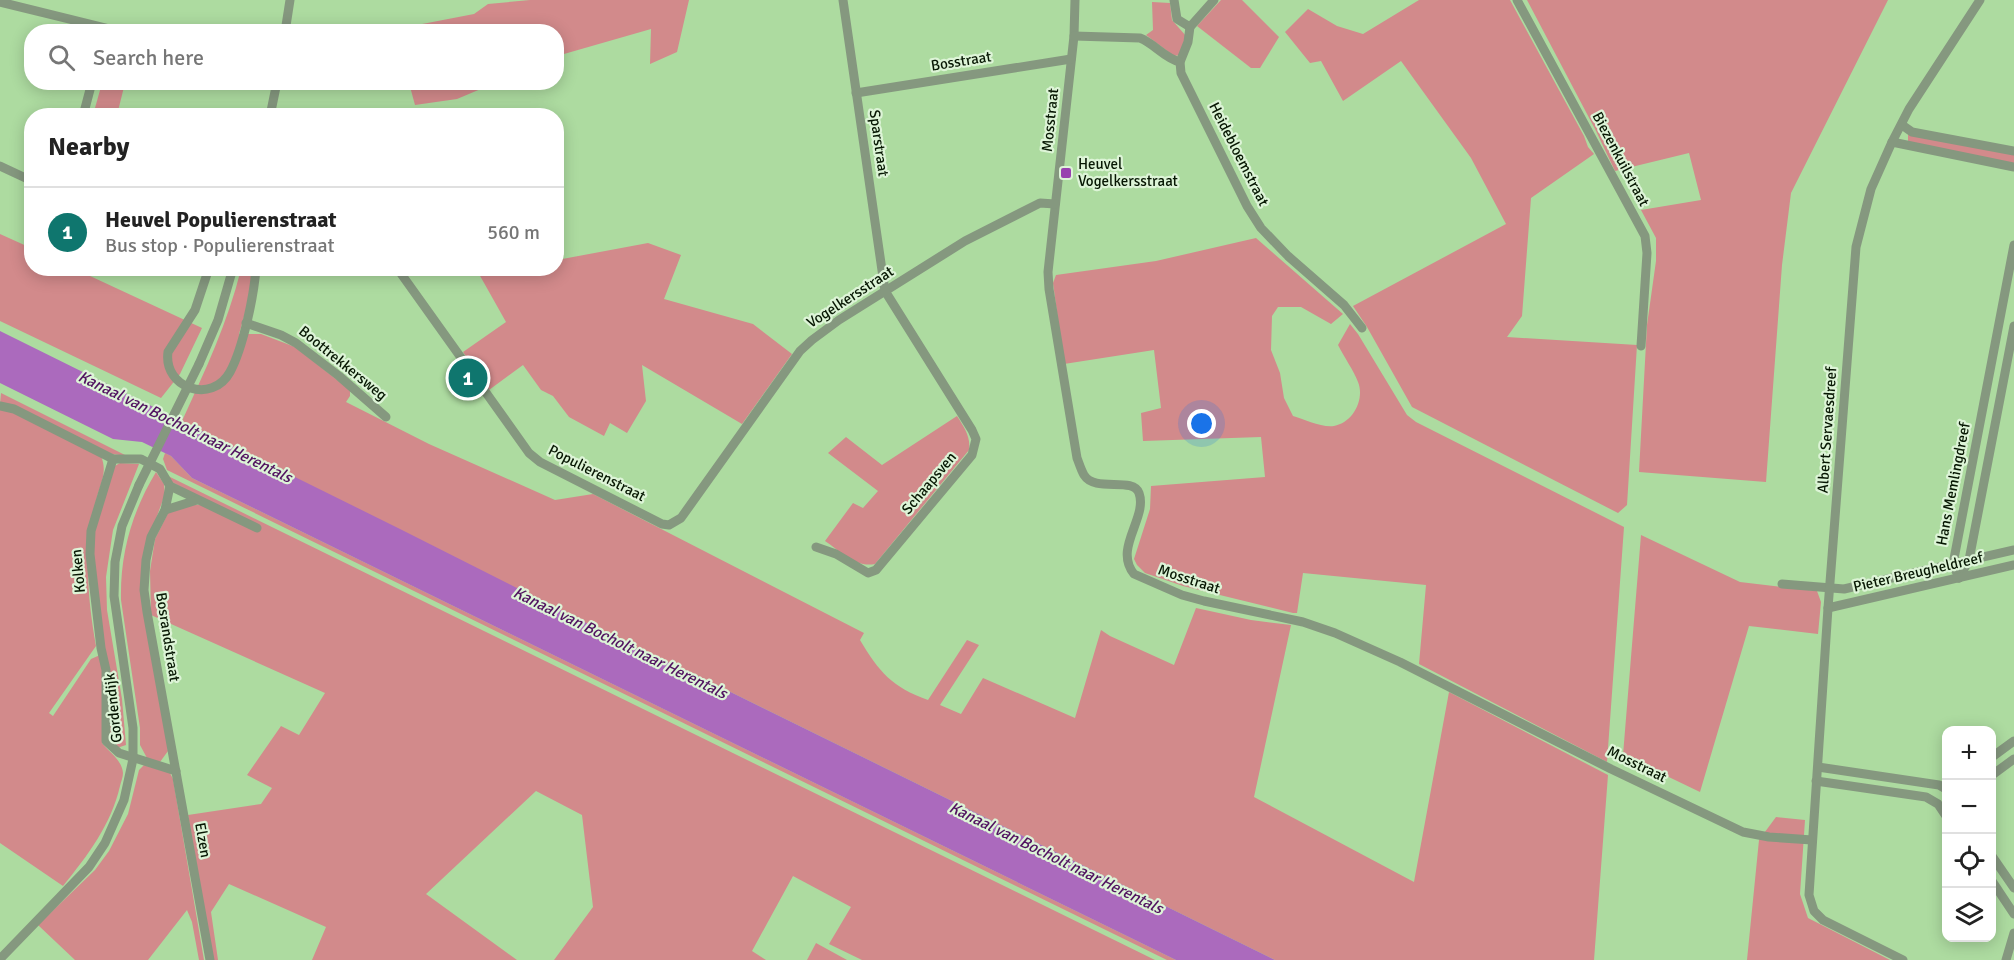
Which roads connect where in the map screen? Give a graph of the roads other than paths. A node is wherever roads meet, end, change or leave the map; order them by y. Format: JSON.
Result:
{"nodes":[{"id":1,"x":290,"y":0,"type":"edge"},
{"id":2,"x":843,"y":0,"type":"edge"},
{"id":3,"x":1075,"y":0,"type":"edge"},
{"id":4,"x":1174,"y":0,"type":"edge"},
{"id":5,"x":1214,"y":0,"type":"edge"},
{"id":6,"x":1517,"y":0,"type":"edge"},
{"id":7,"x":1980,"y":0,"type":"edge"},
{"id":8,"x":0,"y":3,"type":"edge"},
{"id":9,"x":82,"y":24,"type":"edge"},
{"id":10,"x":286,"y":24,"type":"edge"},
{"id":11,"x":1190,"y":27,"type":"junction"},
{"id":12,"x":1074,"y":36,"type":"junction"},
{"id":13,"x":1071,"y":59,"type":"junction"},
{"id":14,"x":1180,"y":62,"type":"junction"},
{"id":15,"x":90,"y":90,"type":"edge"},
{"id":16,"x":275,"y":90,"type":"edge"},
{"id":17,"x":856,"y":93,"type":"junction"},
{"id":18,"x":85,"y":108,"type":"edge"},
{"id":19,"x":272,"y":108,"type":"edge"},
{"id":20,"x":1902,"y":125,"type":"junction"},
{"id":21,"x":1892,"y":142,"type":"junction"},
{"id":22,"x":2014,"y":151,"type":"edge"},
{"id":23,"x":0,"y":166,"type":"edge"},
{"id":24,"x":2014,"y":167,"type":"edge"},
{"id":25,"x":24,"y":177,"type":"edge"},
{"id":26,"x":1055,"y":204,"type":"junction"},
{"id":27,"x":2014,"y":245,"type":"edge"},
{"id":28,"x":206,"y":276,"type":"edge"},
{"id":29,"x":231,"y":276,"type":"edge"},
{"id":30,"x":255,"y":276,"type":"edge"},
{"id":31,"x":403,"y":276,"type":"edge"},
{"id":32,"x":885,"y":291,"type":"junction"},
{"id":33,"x":246,"y":324,"type":"junction"},
{"id":34,"x":2014,"y":326,"type":"edge"},
{"id":35,"x":1362,"y":328,"type":"dead end"},
{"id":36,"x":1641,"y":346,"type":"dead end"},
{"id":37,"x":1993,"y":356,"type":"junction"},
{"id":38,"x":2011,"y":357,"type":"edge"},
{"id":39,"x":0,"y":406,"type":"edge"},
{"id":40,"x":386,"y":417,"type":"dead end"},
{"id":41,"x":113,"y":459,"type":"junction"},
{"id":42,"x":170,"y":486,"type":"junction"},
{"id":43,"x":197,"y":500,"type":"junction"},
{"id":44,"x":165,"y":510,"type":"junction"},
{"id":45,"x":662,"y":524,"type":"joint"},
{"id":46,"x":257,"y":528,"type":"dead end"},
{"id":47,"x":816,"y":547,"type":"dead end"},
{"id":48,"x":2014,"y":550,"type":"edge"},
{"id":49,"x":1969,"y":560,"type":"junction"},
{"id":50,"x":1953,"y":564,"type":"junction"},
{"id":51,"x":2014,"y":565,"type":"edge"},
{"id":52,"x":1959,"y":578,"type":"junction"},
{"id":53,"x":1782,"y":584,"type":"dead end"},
{"id":54,"x":1830,"y":589,"type":"junction"},
{"id":55,"x":1828,"y":608,"type":"junction"},
{"id":56,"x":2014,"y":741,"type":"edge"},
{"id":57,"x":1996,"y":754,"type":"edge"},
{"id":58,"x":133,"y":759,"type":"junction"},
{"id":59,"x":2014,"y":759,"type":"edge"},
{"id":60,"x":1818,"y":767,"type":"junction"},
{"id":61,"x":176,"y":771,"type":"junction"},
{"id":62,"x":1996,"y":772,"type":"edge"},
{"id":63,"x":1816,"y":781,"type":"junction"},
{"id":64,"x":1942,"y":787,"type":"edge"},
{"id":65,"x":1942,"y":803,"type":"edge"},
{"id":66,"x":1812,"y":840,"type":"junction"},
{"id":67,"x":1996,"y":862,"type":"edge"},
{"id":68,"x":1996,"y":887,"type":"edge"},
{"id":69,"x":2014,"y":888,"type":"edge"},
{"id":70,"x":2014,"y":914,"type":"edge"},
{"id":71,"x":2014,"y":933,"type":"edge"},
{"id":72,"x":0,"y":959,"type":"edge"},
{"id":73,"x":210,"y":960,"type":"edge"},
{"id":74,"x":1903,"y":960,"type":"edge"},
{"id":75,"x":2006,"y":960,"type":"edge"}],
"edges":[{"from":1,"to":10,"type":"street"},
{"from":2,"to":17,"type":"street","name":"Sparstraat"},
{"from":3,"to":12,"type":"street","name":"Mosstraat"},
{"from":4,"to":11,"type":"street"},
{"from":5,"to":11,"type":"street"},
{"from":6,"to":36,"type":"street","name":"Biezenkuilstraat"},
{"from":7,"to":20,"type":"street","name":"Albert Servaesdreef"},
{"from":8,"to":9,"type":"street"},
{"from":11,"to":14,"type":"street"},
{"from":12,"to":13,"type":"street","name":"Mosstraat"},
{"from":12,"to":14,"type":"street"},
{"from":13,"to":17,"type":"street","name":"Bosstraat"},
{"from":13,"to":26,"type":"street","name":"Mosstraat"},
{"from":14,"to":35,"type":"street","name":"Heidebloemstraat"},
{"from":15,"to":18,"type":"street"},
{"from":16,"to":19,"type":"street"},
{"from":17,"to":32,"type":"street","name":"Sparstraat"},
{"from":20,"to":21,"type":"street","name":"Albert Servaesdreef"},
{"from":20,"to":22,"type":"street"},
{"from":21,"to":24,"type":"street"},
{"from":21,"to":54,"type":"street","name":"Albert Servaesdreef"},
{"from":23,"to":25,"type":"street"},
{"from":26,"to":32,"type":"street","name":"Vogelkersstraat"},
{"from":26,"to":66,"type":"street","name":"Mosstraat"},
{"from":27,"to":37,"type":"street","name":"Hans Memlingdreef"},
{"from":28,"to":33,"type":"street"},
{"from":29,"to":58,"type":"street","name":"Gordendijk","bridge":true},
{"from":30,"to":33,"type":"street"},
{"from":31,"to":45,"type":"street","name":"Populierenstraat"},
{"from":32,"to":45,"type":"street","name":"Vogelkersstraat"},
{"from":32,"to":47,"type":"street","name":"Schaapsven"},
{"from":33,"to":40,"type":"street","name":"Boottrekkersweg"},
{"from":34,"to":38,"type":"street","name":"Hans Memlingdreef"},
{"from":37,"to":38,"type":"street"},
{"from":37,"to":50,"type":"street","name":"Hans Memlingdreef"},
{"from":38,"to":49,"type":"street","name":"Hans Memlingdreef"},
{"from":39,"to":41,"type":"street"},
{"from":41,"to":42,"type":"street"},
{"from":41,"to":58,"type":"street","name":"Kolken"},
{"from":42,"to":43,"type":"street"},
{"from":42,"to":44,"type":"street","name":"Bosrandstraat"},
{"from":43,"to":44,"type":"street"},
{"from":43,"to":46,"type":"street"},
{"from":44,"to":61,"type":"street","name":"Bosrandstraat"},
{"from":48,"to":49,"type":"street","name":"Pieter Breugheldreef"},
{"from":49,"to":50,"type":"street","name":"Pieter Breugheldreef"},
{"from":49,"to":52,"type":"street","name":"Hans Memlingdreef"},
{"from":50,"to":52,"type":"street","name":"Hans Memlingdreef"},
{"from":50,"to":54,"type":"street","name":"Pieter Breugheldreef"},
{"from":51,"to":52,"type":"street","name":"Pieter Breugheldreef"},
{"from":52,"to":55,"type":"street","name":"Pieter Breugheldreef"},
{"from":53,"to":54,"type":"street"},
{"from":54,"to":55,"type":"street","name":"Albert Servaesdreef"},
{"from":55,"to":60,"type":"street","name":"Albert Servaesdreef"},
{"from":56,"to":57,"type":"street"},
{"from":58,"to":61,"type":"street"},
{"from":58,"to":72,"type":"street","name":"Gordendijk"},
{"from":59,"to":62,"type":"street"},
{"from":60,"to":63,"type":"street","name":"Albert Servaesdreef"},
{"from":60,"to":64,"type":"street"},
{"from":61,"to":73,"type":"street","name":"Elzen"},
{"from":63,"to":65,"type":"street"},
{"from":63,"to":66,"type":"street","name":"Albert Servaesdreef"},
{"from":66,"to":74,"type":"street","name":"Albert Servaesdreef"},
{"from":67,"to":69,"type":"street"},
{"from":68,"to":70,"type":"street"},
{"from":71,"to":75,"type":"street"}]}
